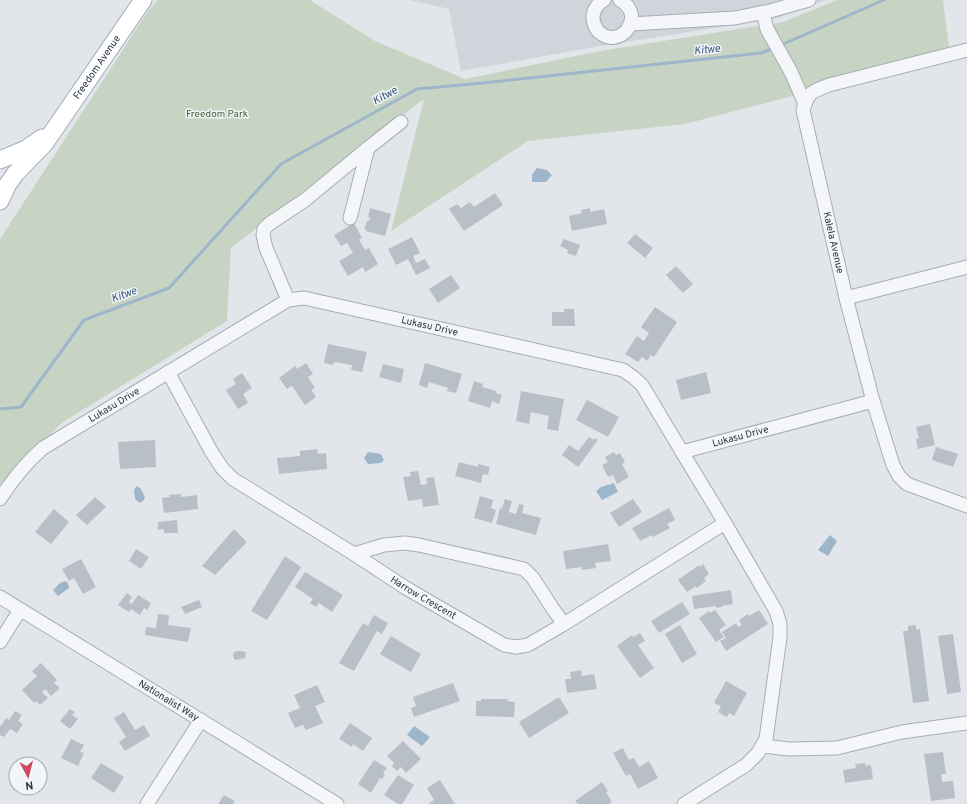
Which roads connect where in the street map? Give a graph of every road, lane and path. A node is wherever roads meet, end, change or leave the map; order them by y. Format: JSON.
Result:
{"nodes":[{"id":1,"x":143,"y":0,"type":"edge"},
{"id":2,"x":620,"y":0,"type":"edge"},
{"id":3,"x":809,"y":0,"type":"edge"},
{"id":4,"x":602,"y":1,"type":"edge"},
{"id":5,"x":763,"y":13,"type":"junction"},
{"id":6,"x":630,"y":24,"type":"junction"},
{"id":7,"x":967,"y":50,"type":"edge"},
{"id":8,"x":805,"y":104,"type":"junction"},
{"id":9,"x":401,"y":122,"type":"dead end"},
{"id":10,"x":51,"y":133,"type":"junction"},
{"id":11,"x":368,"y":148,"type":"junction"},
{"id":12,"x":0,"y":160,"type":"edge"},
{"id":13,"x":0,"y":201,"type":"edge"},
{"id":14,"x":350,"y":218,"type":"dead end"},
{"id":15,"x":967,"y":267,"type":"edge"},
{"id":16,"x":846,"y":298,"type":"junction"},
{"id":17,"x":288,"y":300,"type":"junction"},
{"id":18,"x":168,"y":372,"type":"junction"},
{"id":19,"x":873,"y":401,"type":"junction"},
{"id":20,"x":682,"y":452,"type":"junction"},
{"id":21,"x":0,"y":499,"type":"edge"},
{"id":22,"x":967,"y":506,"type":"edge"},
{"id":23,"x":725,"y":523,"type":"junction"},
{"id":24,"x":354,"y":554,"type":"junction"},
{"id":25,"x":0,"y":597,"type":"edge"},
{"id":26,"x":20,"y":610,"type":"junction"},
{"id":27,"x":564,"y":624,"type":"junction"},
{"id":28,"x":0,"y":642,"type":"edge"},
{"id":29,"x":201,"y":720,"type":"junction"},
{"id":30,"x":967,"y":723,"type":"edge"},
{"id":31,"x":762,"y":746,"type":"junction"},
{"id":32,"x":147,"y":804,"type":"edge"},
{"id":33,"x":337,"y":804,"type":"edge"},
{"id":34,"x":684,"y":804,"type":"edge"}],
"edges":[{"from":1,"to":10,"type":"main road","name":"Freedom Avenue"},
{"from":2,"to":6,"type":"street"},
{"from":3,"to":5,"type":"street"},
{"from":4,"to":6,"type":"street"},
{"from":5,"to":6,"type":"street"},
{"from":5,"to":8,"type":"street"},
{"from":7,"to":8,"type":"street"},
{"from":8,"to":16,"type":"street","name":"Kalela Avenue"},
{"from":9,"to":11,"type":"street"},
{"from":10,"to":12,"type":"main road","name":"Freedom Avenue"},
{"from":10,"to":13,"type":"main road","name":"Freedom Avenue"},
{"from":11,"to":14,"type":"street"},
{"from":11,"to":17,"type":"street"},
{"from":15,"to":16,"type":"street"},
{"from":16,"to":19,"type":"street","name":"Kalela Avenue"},
{"from":17,"to":18,"type":"street","name":"Lukasu Drive"},
{"from":17,"to":20,"type":"street","name":"Lukasu Drive"},
{"from":18,"to":21,"type":"street","name":"Lukasu Drive"},
{"from":18,"to":24,"type":"street","name":"Harrow Crescent"},
{"from":19,"to":20,"type":"street","name":"Lukasu Drive"},
{"from":19,"to":22,"type":"street","name":"Kalela Avenue"},
{"from":20,"to":23,"type":"street"},
{"from":23,"to":27,"type":"street","name":"Harrow Crescent"},
{"from":23,"to":31,"type":"street"},
{"from":24,"to":27,"type":"street","name":"Harrow Crescent"},
{"from":24,"to":27,"type":"street"},
{"from":25,"to":26,"type":"street","name":"Nationalist Way"},
{"from":26,"to":28,"type":"street"},
{"from":26,"to":29,"type":"street","name":"Nationalist Way"},
{"from":29,"to":32,"type":"street"},
{"from":29,"to":33,"type":"street","name":"Nationalist Way"},
{"from":30,"to":31,"type":"street"},
{"from":31,"to":34,"type":"street"}]}
